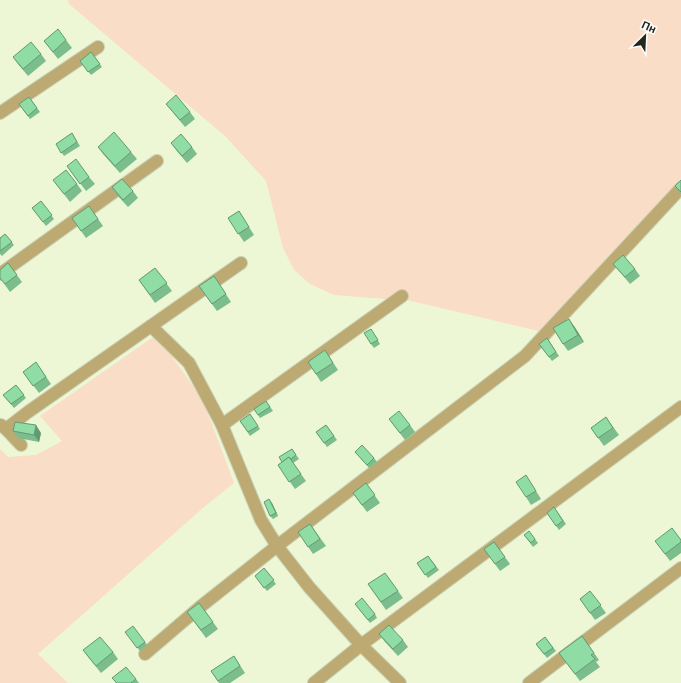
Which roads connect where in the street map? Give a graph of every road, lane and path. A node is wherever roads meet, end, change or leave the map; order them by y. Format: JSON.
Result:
{"nodes":[{"id":1,"x":98,"y":47,"type":"dead end"},
{"id":2,"x":0,"y":113,"type":"edge"},
{"id":3,"x":157,"y":161,"type":"dead end"},
{"id":4,"x":681,"y":188,"type":"edge"},
{"id":5,"x":241,"y":263,"type":"dead end"},
{"id":6,"x":0,"y":274,"type":"edge"},
{"id":7,"x":402,"y":296,"type":"dead end"},
{"id":8,"x":151,"y":326,"type":"junction"},
{"id":9,"x":681,"y":407,"type":"edge"},
{"id":10,"x":222,"y":425,"type":"junction"},
{"id":11,"x":3,"y":426,"type":"edge"},
{"id":12,"x":21,"y":445,"type":"dead end"},
{"id":13,"x":277,"y":546,"type":"junction"},
{"id":14,"x":681,"y":568,"type":"edge"},
{"id":15,"x":361,"y":645,"type":"junction"},
{"id":16,"x":145,"y":654,"type":"dead end"},
{"id":17,"x":314,"y":683,"type":"edge"},
{"id":18,"x":400,"y":683,"type":"edge"},
{"id":19,"x":529,"y":683,"type":"edge"}],
"edges":[{"from":1,"to":2,"type":"street"},
{"from":3,"to":6,"type":"street"},
{"from":4,"to":13,"type":"street"},
{"from":5,"to":8,"type":"street"},
{"from":7,"to":10,"type":"street"},
{"from":8,"to":10,"type":"street"},
{"from":8,"to":11,"type":"street"},
{"from":9,"to":15,"type":"street"},
{"from":10,"to":13,"type":"street"},
{"from":11,"to":12,"type":"street"},
{"from":13,"to":15,"type":"street"},
{"from":13,"to":16,"type":"street"},
{"from":14,"to":19,"type":"street"},
{"from":15,"to":17,"type":"street"},
{"from":15,"to":18,"type":"street"}]}
